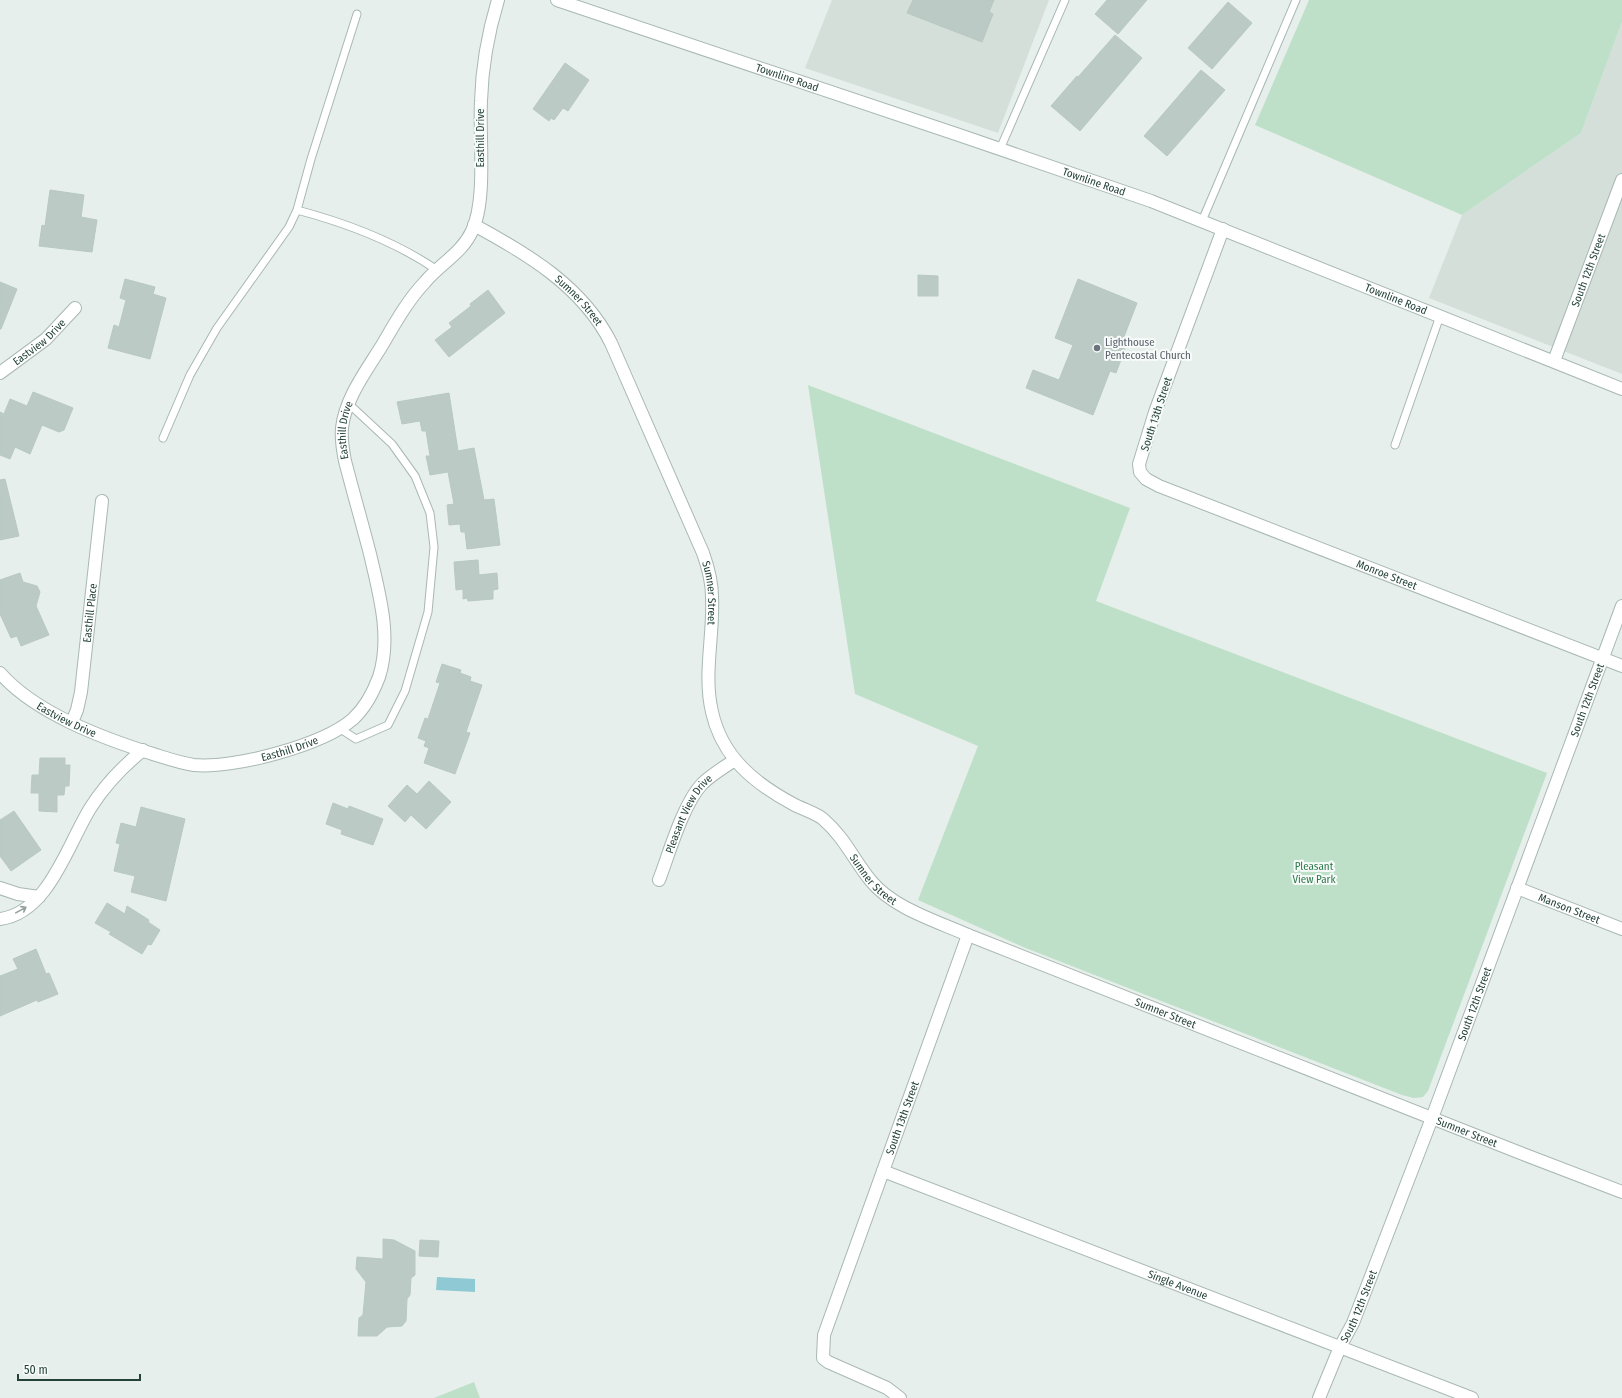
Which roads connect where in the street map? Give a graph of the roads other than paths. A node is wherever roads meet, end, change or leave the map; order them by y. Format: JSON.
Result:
{"nodes":[{"id":1,"x":498,"y":0,"type":"edge"},
{"id":2,"x":557,"y":0,"type":"edge"},
{"id":3,"x":1064,"y":0,"type":"edge"},
{"id":4,"x":1296,"y":0,"type":"edge"},
{"id":5,"x":357,"y":14,"type":"dead end"},
{"id":6,"x":1000,"y":149,"type":"junction"},
{"id":7,"x":1622,"y":180,"type":"edge"},
{"id":8,"x":298,"y":210,"type":"junction"},
{"id":9,"x":1202,"y":221,"type":"junction"},
{"id":10,"x":474,"y":225,"type":"junction"},
{"id":11,"x":1223,"y":229,"type":"junction"},
{"id":12,"x":437,"y":270,"type":"junction"},
{"id":13,"x":75,"y":308,"type":"dead end"},
{"id":14,"x":1440,"y":316,"type":"junction"},
{"id":15,"x":1554,"y":361,"type":"junction"},
{"id":16,"x":0,"y":373,"type":"edge"},
{"id":17,"x":1622,"y":389,"type":"edge"},
{"id":18,"x":349,"y":404,"type":"junction"},
{"id":19,"x":163,"y":438,"type":"dead end"},
{"id":20,"x":1395,"y":445,"type":"dead end"},
{"id":21,"x":1151,"y":482,"type":"joint"},
{"id":22,"x":102,"y":501,"type":"dead end"},
{"id":23,"x":1622,"y":606,"type":"edge"},
{"id":24,"x":1602,"y":658,"type":"junction"},
{"id":25,"x":1622,"y":666,"type":"edge"},
{"id":26,"x":0,"y":673,"type":"edge"},
{"id":27,"x":72,"y":722,"type":"junction"},
{"id":28,"x":339,"y":728,"type":"junction"},
{"id":29,"x":142,"y":750,"type":"junction"},
{"id":30,"x":734,"y":760,"type":"junction"},
{"id":31,"x":659,"y":880,"type":"dead end"},
{"id":32,"x":0,"y":888,"type":"edge"},
{"id":33,"x":1517,"y":888,"type":"junction"},
{"id":34,"x":40,"y":897,"type":"junction"},
{"id":35,"x":0,"y":919,"type":"edge"},
{"id":36,"x":1622,"y":929,"type":"edge"},
{"id":37,"x":968,"y":935,"type":"junction"},
{"id":38,"x":1432,"y":1118,"type":"junction"},
{"id":39,"x":883,"y":1172,"type":"junction"},
{"id":40,"x":1622,"y":1192,"type":"edge"},
{"id":41,"x":1340,"y":1347,"type":"junction"},
{"id":42,"x":900,"y":1398,"type":"edge"},
{"id":43,"x":1319,"y":1398,"type":"edge"},
{"id":44,"x":1472,"y":1398,"type":"edge"}],
"edges":[{"from":1,"to":10,"type":"street","name":"Easthill Drive"},
{"from":2,"to":6,"type":"street","name":"Townline Road"},
{"from":3,"to":6,"type":"lane"},
{"from":4,"to":9,"type":"lane"},
{"from":5,"to":8,"type":"lane"},
{"from":6,"to":9,"type":"street","name":"Townline Road"},
{"from":7,"to":15,"type":"street","name":"South 12th Street"},
{"from":8,"to":12,"type":"lane"},
{"from":8,"to":19,"type":"lane"},
{"from":9,"to":11,"type":"street","name":"Townline Road"},
{"from":10,"to":12,"type":"street","name":"Easthill Drive"},
{"from":10,"to":30,"type":"street","name":"Sumner Street"},
{"from":11,"to":14,"type":"street","name":"Townline Road"},
{"from":11,"to":21,"type":"street","name":"South 13th Street"},
{"from":12,"to":18,"type":"street","name":"Easthill Drive"},
{"from":13,"to":16,"type":"street","name":"Eastview Drive"},
{"from":14,"to":15,"type":"street","name":"Townline Road"},
{"from":14,"to":20,"type":"lane"},
{"from":15,"to":17,"type":"street","name":"Townline Road"},
{"from":18,"to":28,"type":"street","name":"Easthill Drive"},
{"from":18,"to":28,"type":"lane"},
{"from":21,"to":24,"type":"street","name":"Monroe Street"},
{"from":22,"to":27,"type":"street","name":"Easthill Place"},
{"from":23,"to":24,"type":"street","name":"South 12th Street"},
{"from":24,"to":25,"type":"street","name":"Monroe Street"},
{"from":24,"to":33,"type":"street","name":"South 12th Street"},
{"from":26,"to":27,"type":"street","name":"Eastview Drive"},
{"from":27,"to":29,"type":"street","name":"Eastview Drive"},
{"from":28,"to":29,"type":"street","name":"Easthill Drive"},
{"from":29,"to":34,"type":"street"},
{"from":30,"to":31,"type":"street","name":"Pleasant View Drive"},
{"from":30,"to":37,"type":"street","name":"Sumner Street"},
{"from":32,"to":34,"type":"street"},
{"from":33,"to":36,"type":"street","name":"Manson Street"},
{"from":33,"to":38,"type":"street","name":"South 12th Street"},
{"from":35,"to":34,"type":"street","one_way":true},
{"from":37,"to":38,"type":"street","name":"Sumner Street"},
{"from":37,"to":39,"type":"street","name":"South 13th Street"},
{"from":38,"to":40,"type":"street","name":"Sumner Street"},
{"from":38,"to":41,"type":"street","name":"South 12th Street"},
{"from":39,"to":41,"type":"street","name":"Single Avenue"},
{"from":39,"to":42,"type":"street","name":"South 13th Street"},
{"from":41,"to":43,"type":"street","name":"South 12th Street"},
{"from":41,"to":44,"type":"street","name":"Single Avenue"}]}
